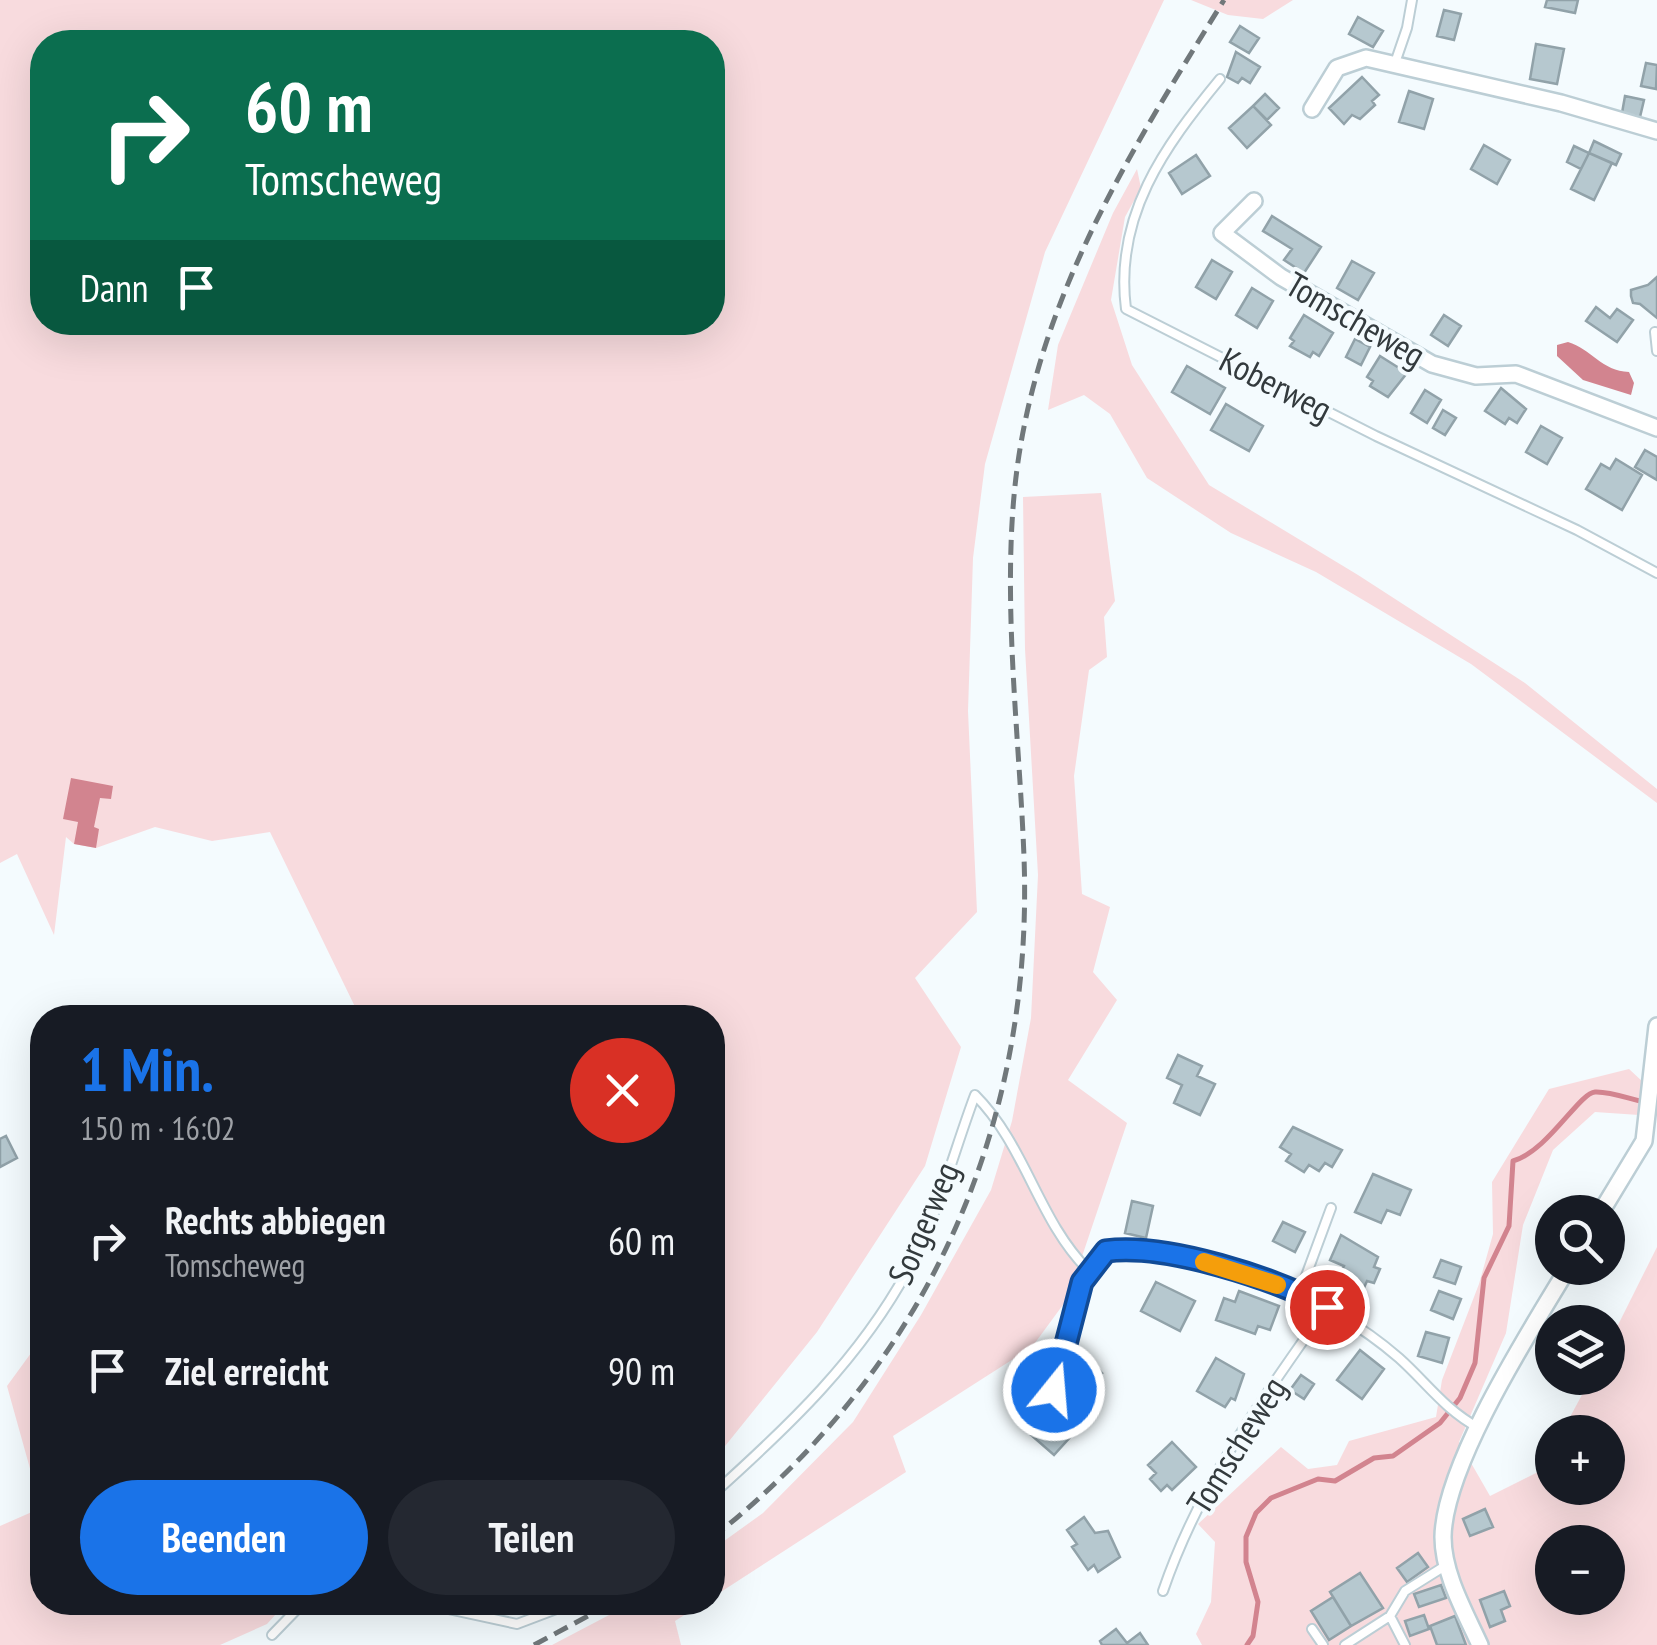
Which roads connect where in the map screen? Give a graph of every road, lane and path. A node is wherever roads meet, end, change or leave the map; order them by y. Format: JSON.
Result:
{"nodes":[{"id":1,"x":1412,"y":0,"type":"edge"},
{"id":2,"x":1395,"y":63,"type":"junction"},
{"id":3,"x":1220,"y":79,"type":"dead end"},
{"id":4,"x":1312,"y":108,"type":"dead end"},
{"id":5,"x":1657,"y":131,"type":"edge"},
{"id":6,"x":1254,"y":200,"type":"dead end"},
{"id":7,"x":1655,"y":332,"type":"edge"},
{"id":8,"x":1657,"y":350,"type":"edge"},
{"id":9,"x":1657,"y":428,"type":"edge"},
{"id":10,"x":1657,"y":574,"type":"edge"},
{"id":11,"x":1657,"y":1026,"type":"edge"},
{"id":12,"x":1611,"y":1195,"type":"edge"},
{"id":13,"x":1332,"y":1208,"type":"dead end"},
{"id":14,"x":1088,"y":1270,"type":"junction"},
{"id":15,"x":1558,"y":1285,"type":"edge"},
{"id":16,"x":1300,"y":1292,"type":"junction"},
{"id":17,"x":1327,"y":1307,"type":"junction"},
{"id":18,"x":1044,"y":1406,"type":"dead end"},
{"id":19,"x":1479,"y":1428,"type":"junction"},
{"id":20,"x":725,"y":1484,"type":"edge"},
{"id":21,"x":1448,"y":1564,"type":"junction"},
{"id":22,"x":1162,"y":1591,"type":"dead end"},
{"id":23,"x":291,"y":1615,"type":"edge"},
{"id":24,"x":476,"y":1615,"type":"edge"},
{"id":25,"x":541,"y":1615,"type":"edge"},
{"id":26,"x":1390,"y":1616,"type":"junction"},
{"id":27,"x":1312,"y":1629,"type":"dead end"},
{"id":28,"x":272,"y":1635,"type":"dead end"},
{"id":29,"x":1323,"y":1645,"type":"edge"},
{"id":30,"x":1345,"y":1645,"type":"edge"},
{"id":31,"x":1405,"y":1645,"type":"edge"},
{"id":32,"x":1480,"y":1645,"type":"edge"}],
"edges":[{"from":1,"to":2,"type":"lane"},
{"from":2,"to":4,"type":"street"},
{"from":2,"to":5,"type":"street"},
{"from":3,"to":10,"type":"lane","name":"Koberweg"},
{"from":6,"to":9,"type":"street","name":"Tomscheweg"},
{"from":7,"to":8,"type":"lane"},
{"from":11,"to":12,"type":"street"},
{"from":13,"to":16,"type":"lane"},
{"from":14,"to":16,"type":"lane"},
{"from":14,"to":18,"type":"lane"},
{"from":14,"to":20,"type":"lane","name":"Sorgerweg"},
{"from":15,"to":19,"type":"street"},
{"from":16,"to":17,"type":"lane"},
{"from":17,"to":19,"type":"lane"},
{"from":17,"to":22,"type":"lane","name":"Tomscheweg"},
{"from":19,"to":21,"type":"street"},
{"from":21,"to":26,"type":"lane"},
{"from":21,"to":32,"type":"street"},
{"from":23,"to":28,"type":"lane"},
{"from":24,"to":25,"type":"lane"},
{"from":26,"to":30,"type":"lane"},
{"from":26,"to":31,"type":"lane"},
{"from":27,"to":29,"type":"lane"}]}
